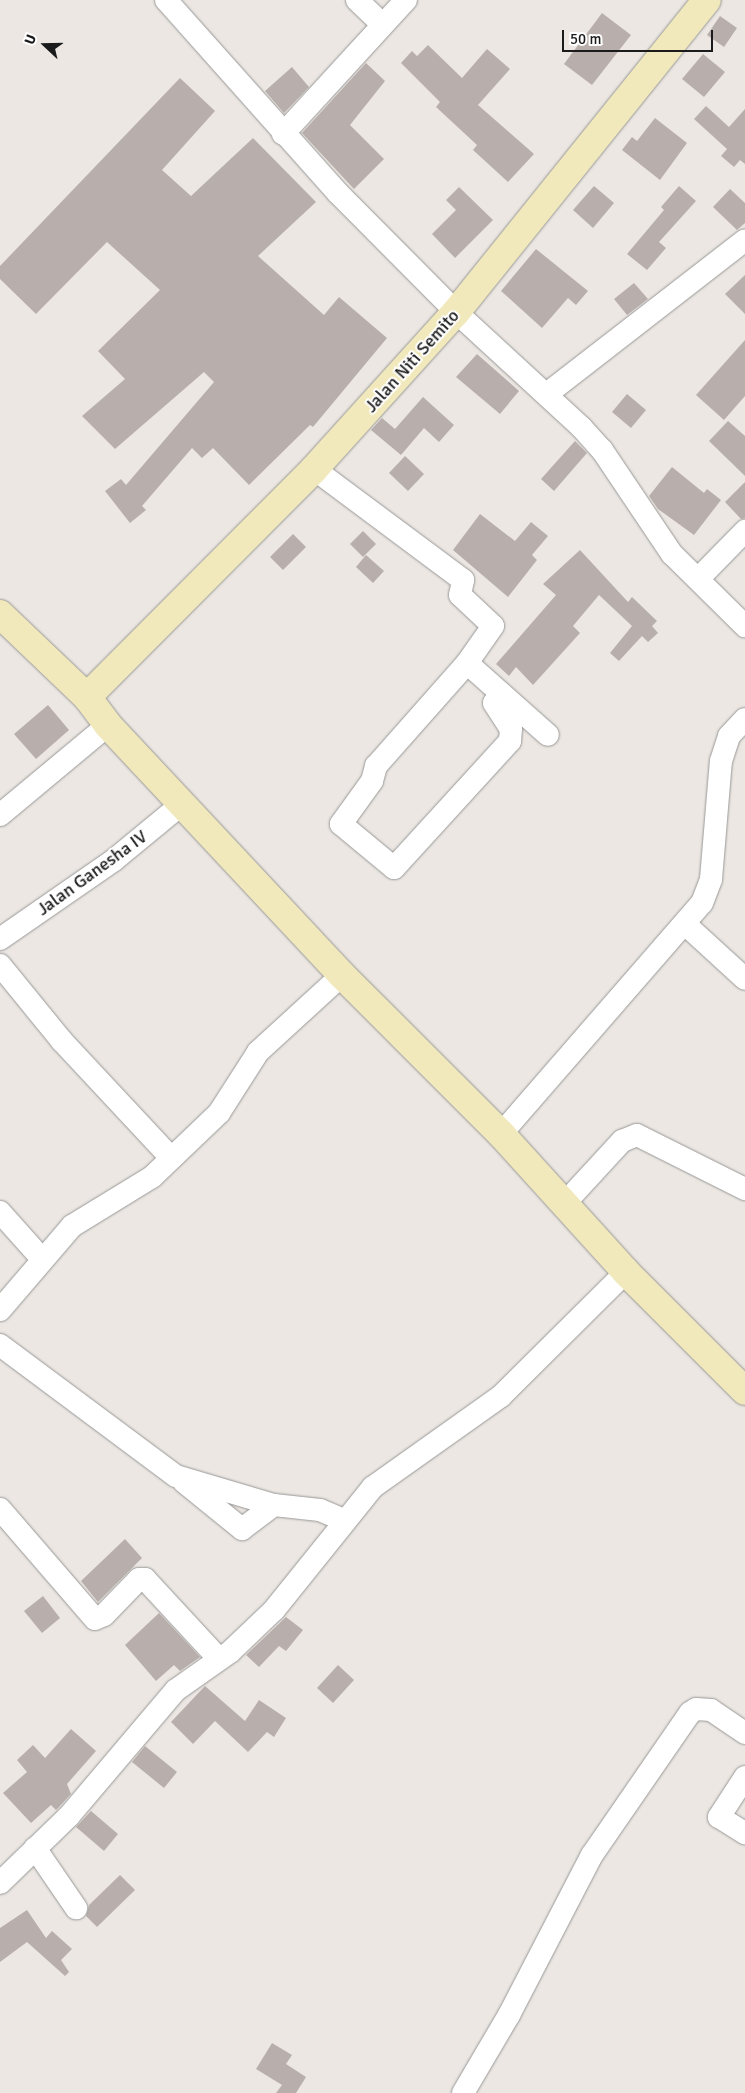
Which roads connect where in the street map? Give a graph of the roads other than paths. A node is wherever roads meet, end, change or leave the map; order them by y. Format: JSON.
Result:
{"nodes":[{"id":1,"x":166,"y":0,"type":"edge"},
{"id":2,"x":357,"y":0,"type":"edge"},
{"id":3,"x":406,"y":0,"type":"edge"},
{"id":4,"x":696,"y":4,"type":"edge"},
{"id":5,"x":381,"y":23,"type":"junction"},
{"id":6,"x":283,"y":134,"type":"junction"},
{"id":7,"x":745,"y":240,"type":"edge"},
{"id":8,"x":456,"y":312,"type":"junction"},
{"id":9,"x":548,"y":393,"type":"junction"},
{"id":10,"x":314,"y":470,"type":"junction"},
{"id":11,"x":745,"y":531,"type":"edge"},
{"id":12,"x":699,"y":578,"type":"junction"},
{"id":13,"x":0,"y":614,"type":"edge"},
{"id":14,"x":745,"y":626,"type":"edge"},
{"id":15,"x":467,"y":663,"type":"junction"},
{"id":16,"x":502,"y":695,"type":"junction"},
{"id":17,"x":87,"y":697,"type":"junction"},
{"id":18,"x":745,"y":720,"type":"edge"},
{"id":19,"x":108,"y":725,"type":"junction"},
{"id":20,"x":548,"y":735,"type":"dead end"},
{"id":21,"x":182,"y":804,"type":"junction"},
{"id":22,"x":0,"y":815,"type":"edge"},
{"id":23,"x":684,"y":924,"type":"junction"},
{"id":24,"x":0,"y":939,"type":"edge"},
{"id":25,"x":0,"y":965,"type":"edge"},
{"id":26,"x":342,"y":975,"type":"junction"},
{"id":27,"x":745,"y":979,"type":"edge"},
{"id":28,"x":501,"y":1134,"type":"junction"},
{"id":29,"x":171,"y":1158,"type":"junction"},
{"id":30,"x":745,"y":1189,"type":"edge"},
{"id":31,"x":564,"y":1204,"type":"junction"},
{"id":32,"x":0,"y":1212,"type":"edge"},
{"id":33,"x":42,"y":1259,"type":"junction"},
{"id":34,"x":626,"y":1272,"type":"junction"},
{"id":35,"x":0,"y":1310,"type":"edge"},
{"id":36,"x":0,"y":1345,"type":"edge"},
{"id":37,"x":745,"y":1391,"type":"edge"},
{"id":38,"x":176,"y":1476,"type":"junction"},
{"id":39,"x":274,"y":1505,"type":"junction"},
{"id":40,"x":0,"y":1509,"type":"edge"},
{"id":41,"x":344,"y":1520,"type":"junction"},
{"id":42,"x":219,"y":1659,"type":"junction"},
{"id":43,"x":745,"y":1733,"type":"edge"},
{"id":44,"x":745,"y":1777,"type":"edge"},
{"id":45,"x":745,"y":1833,"type":"edge"},
{"id":46,"x":35,"y":1848,"type":"junction"},
{"id":47,"x":0,"y":1883,"type":"edge"},
{"id":48,"x":76,"y":1908,"type":"dead end"},
{"id":49,"x":463,"y":2093,"type":"edge"}],
"edges":[{"from":1,"to":6,"type":"street"},
{"from":2,"to":5,"type":"street"},
{"from":3,"to":5,"type":"street"},
{"from":4,"to":8,"type":"main road","name":"Jalan Niti Semito"},
{"from":5,"to":6,"type":"street"},
{"from":6,"to":8,"type":"street"},
{"from":7,"to":9,"type":"street"},
{"from":8,"to":9,"type":"street"},
{"from":8,"to":10,"type":"main road","name":"Jalan Niti Semito"},
{"from":9,"to":12,"type":"street"},
{"from":10,"to":15,"type":"street"},
{"from":10,"to":17,"type":"main road","name":"Jalan Niti Semito"},
{"from":11,"to":12,"type":"street"},
{"from":12,"to":14,"type":"street"},
{"from":13,"to":17,"type":"main road"},
{"from":15,"to":16,"type":"street"},
{"from":15,"to":16,"type":"street"},
{"from":16,"to":20,"type":"street"},
{"from":17,"to":19,"type":"main road"},
{"from":18,"to":23,"type":"street"},
{"from":19,"to":21,"type":"main road"},
{"from":19,"to":22,"type":"street"},
{"from":21,"to":24,"type":"street","name":"Jalan Ganesha IV"},
{"from":21,"to":26,"type":"main road"},
{"from":23,"to":27,"type":"street"},
{"from":23,"to":28,"type":"street"},
{"from":25,"to":29,"type":"street"},
{"from":26,"to":28,"type":"main road"},
{"from":26,"to":29,"type":"street"},
{"from":28,"to":31,"type":"main road"},
{"from":29,"to":33,"type":"street"},
{"from":30,"to":31,"type":"street"},
{"from":31,"to":34,"type":"main road"},
{"from":32,"to":33,"type":"street"},
{"from":33,"to":35,"type":"street"},
{"from":34,"to":37,"type":"main road"},
{"from":34,"to":41,"type":"street"},
{"from":36,"to":38,"type":"street"},
{"from":38,"to":39,"type":"street"},
{"from":38,"to":39,"type":"street"},
{"from":39,"to":41,"type":"street"},
{"from":40,"to":42,"type":"street"},
{"from":41,"to":42,"type":"street"},
{"from":42,"to":46,"type":"street"},
{"from":43,"to":49,"type":"street"},
{"from":44,"to":45,"type":"street"},
{"from":46,"to":47,"type":"street"},
{"from":46,"to":48,"type":"street"}]}
